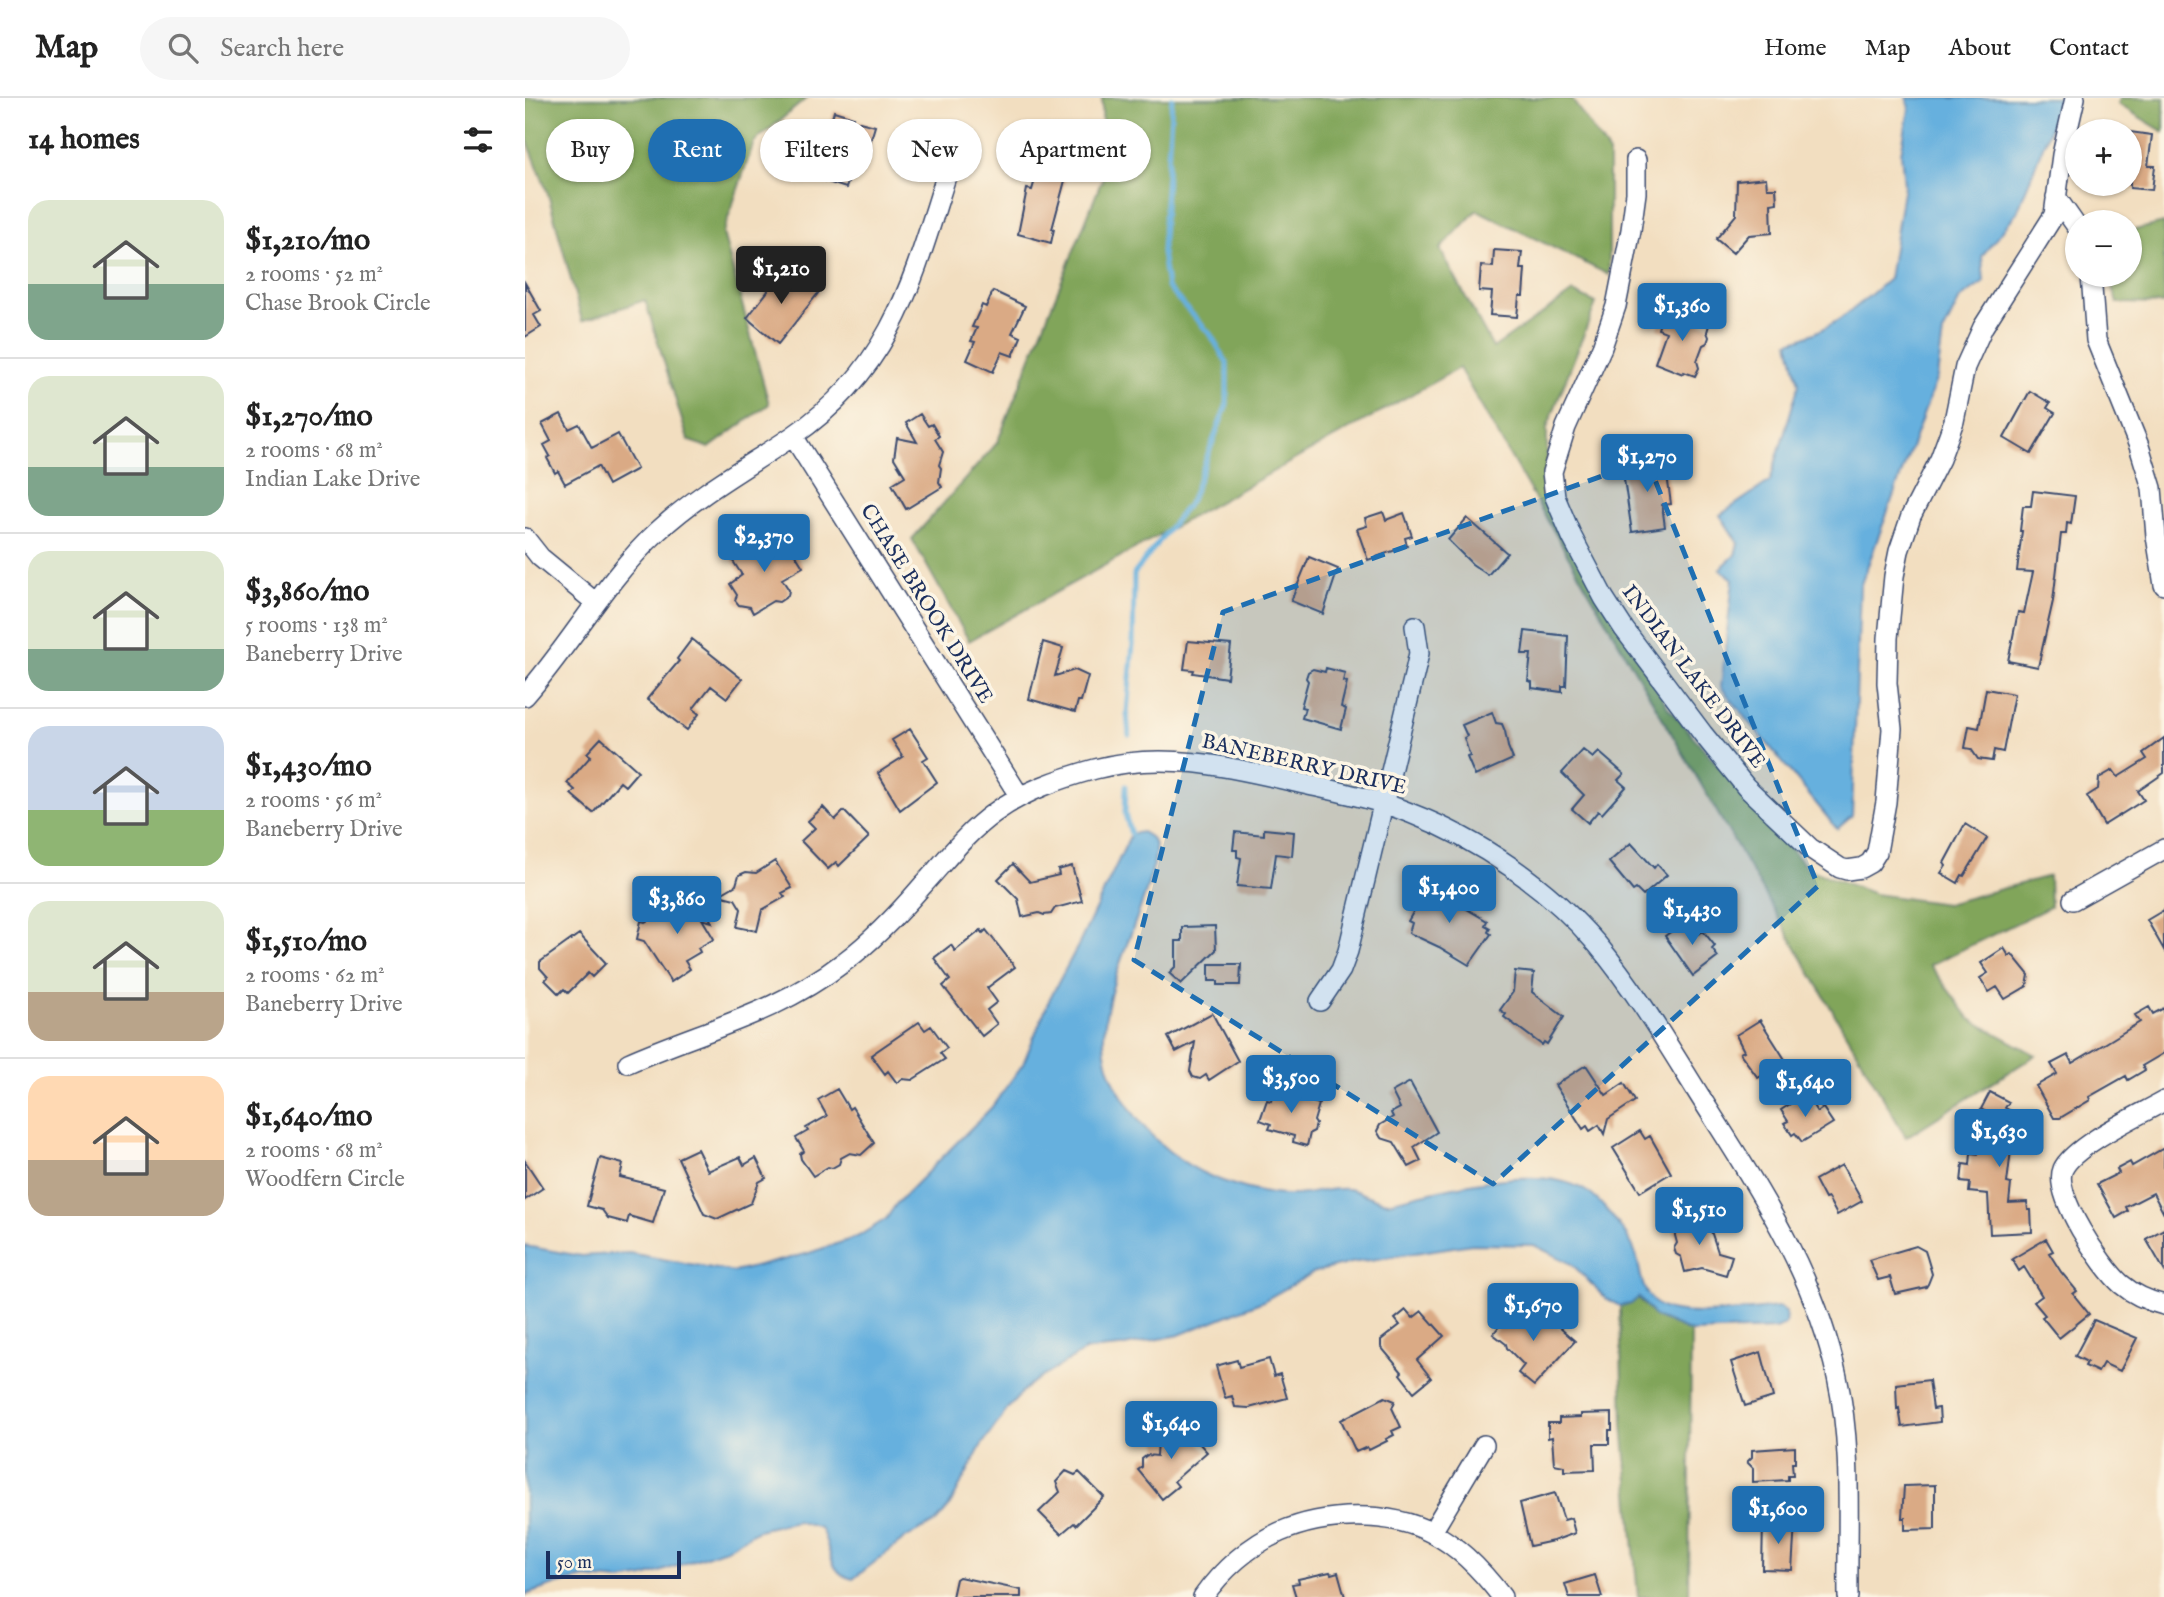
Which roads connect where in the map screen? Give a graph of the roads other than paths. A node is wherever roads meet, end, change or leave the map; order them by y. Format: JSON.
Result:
{"nodes":[{"id":1,"x":2075,"y":98,"type":"edge"},
{"id":2,"x":1636,"y":160,"type":"dead end"},
{"id":3,"x":944,"y":182,"type":"edge"},
{"id":4,"x":2056,"y":197,"type":"junction"},
{"id":5,"x":2065,"y":210,"type":"edge"},
{"id":6,"x":2092,"y":287,"type":"edge"},
{"id":7,"x":793,"y":436,"type":"junction"},
{"id":8,"x":525,"y":538,"type":"edge"},
{"id":9,"x":2164,"y":585,"type":"edge"},
{"id":10,"x":596,"y":603,"type":"junction"},
{"id":11,"x":1415,"y":626,"type":"dead end"},
{"id":12,"x":525,"y":696,"type":"edge"},
{"id":13,"x":1020,"y":797,"type":"junction"},
{"id":14,"x":1385,"y":803,"type":"junction"},
{"id":15,"x":2164,"y":849,"type":"edge"},
{"id":16,"x":2073,"y":900,"type":"dead end"},
{"id":17,"x":1320,"y":1001,"type":"dead end"},
{"id":18,"x":628,"y":1063,"type":"dead end"},
{"id":19,"x":2164,"y":1101,"type":"edge"},
{"id":20,"x":2164,"y":1306,"type":"edge"},
{"id":21,"x":1484,"y":1446,"type":"dead end"},
{"id":22,"x":1431,"y":1532,"type":"junction"},
{"id":23,"x":1203,"y":1597,"type":"edge"},
{"id":24,"x":1502,"y":1597,"type":"edge"},
{"id":25,"x":1848,"y":1597,"type":"edge"}],
"edges":[{"from":1,"to":4,"type":"street","name":"INDIAN LAKE DRIVE"},
{"from":2,"to":4,"type":"street","name":"INDIAN LAKE DRIVE"},
{"from":3,"to":7,"type":"street"},
{"from":4,"to":5,"type":"street"},
{"from":6,"to":9,"type":"street"},
{"from":7,"to":10,"type":"street"},
{"from":7,"to":13,"type":"street","name":"CHASE BROOK DRIVE"},
{"from":8,"to":10,"type":"street"},
{"from":10,"to":12,"type":"street"},
{"from":11,"to":14,"type":"street"},
{"from":13,"to":14,"type":"street","name":"BANEBERRY DRIVE"},
{"from":13,"to":18,"type":"street","name":"BANEBERRY DRIVE"},
{"from":14,"to":17,"type":"street"},
{"from":14,"to":25,"type":"street","name":"BANEBERRY DRIVE"},
{"from":15,"to":16,"type":"street"},
{"from":19,"to":20,"type":"street"},
{"from":21,"to":22,"type":"street"},
{"from":22,"to":23,"type":"street"},
{"from":22,"to":24,"type":"street"}]}
